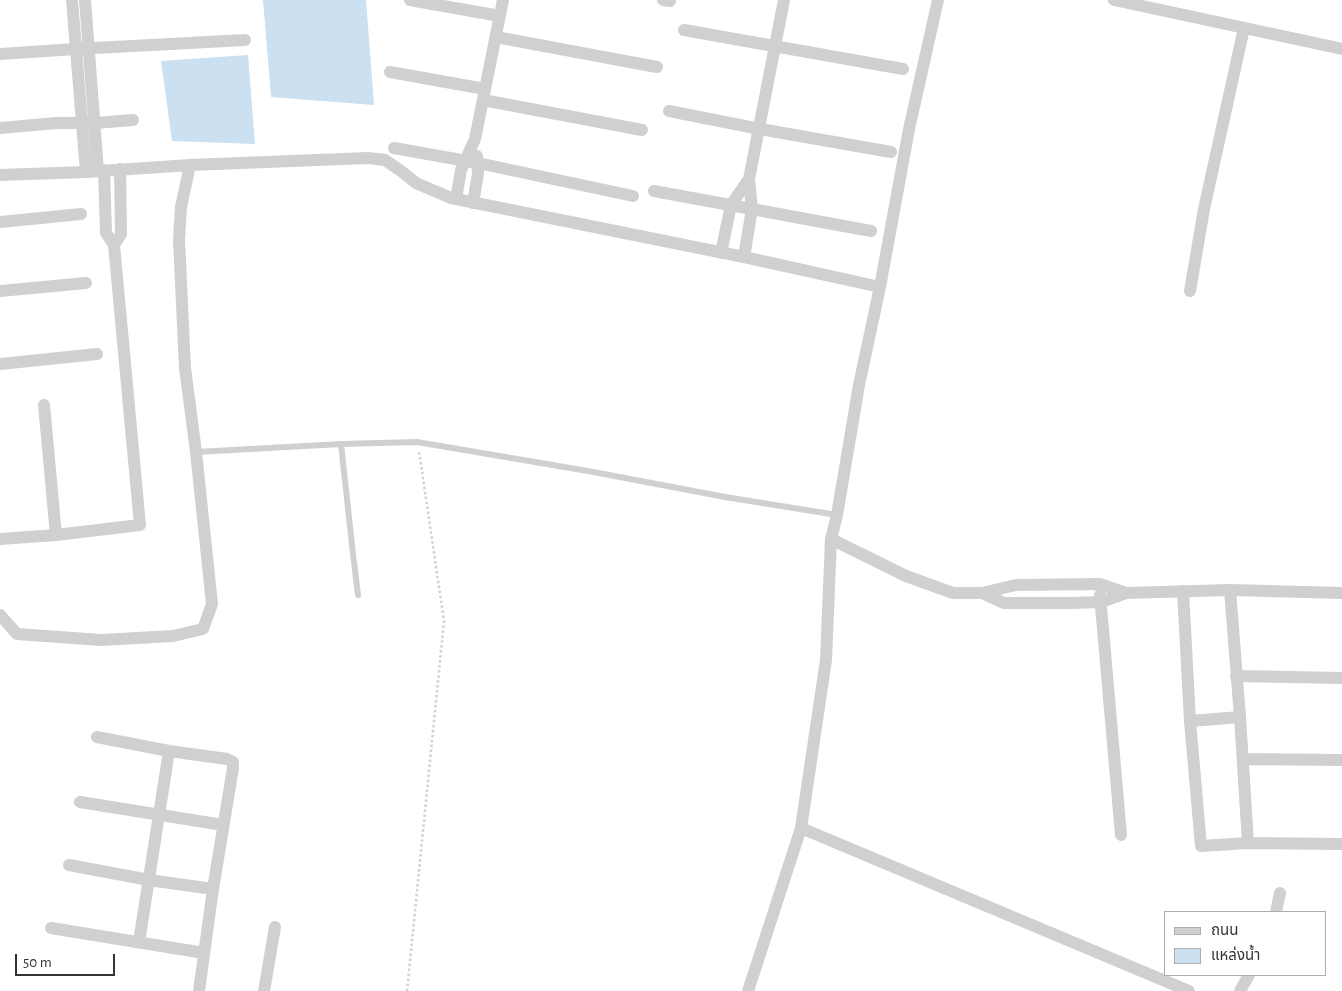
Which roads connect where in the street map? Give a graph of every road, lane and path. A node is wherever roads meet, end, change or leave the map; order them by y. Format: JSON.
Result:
{"nodes":[{"id":1,"x":72,"y":0,"type":"edge"},
{"id":2,"x":85,"y":0,"type":"edge"},
{"id":3,"x":410,"y":0,"type":"edge"},
{"id":4,"x":503,"y":0,"type":"edge"},
{"id":5,"x":784,"y":0,"type":"edge"},
{"id":6,"x":938,"y":0,"type":"edge"},
{"id":7,"x":1114,"y":0,"type":"edge"},
{"id":8,"x":500,"y":16,"type":"junction"},
{"id":9,"x":1244,"y":28,"type":"junction"},
{"id":10,"x":684,"y":30,"type":"dead end"},
{"id":11,"x":496,"y":37,"type":"junction"},
{"id":12,"x":245,"y":40,"type":"dead end"},
{"id":13,"x":775,"y":46,"type":"junction"},
{"id":14,"x":76,"y":48,"type":"junction"},
{"id":15,"x":89,"y":48,"type":"junction"},
{"id":16,"x":1342,"y":49,"type":"edge"},
{"id":17,"x":0,"y":54,"type":"edge"},
{"id":18,"x":657,"y":66,"type":"dead end"},
{"id":19,"x":903,"y":69,"type":"dead end"},
{"id":20,"x":390,"y":72,"type":"dead end"},
{"id":21,"x":484,"y":95,"type":"junction"},
{"id":22,"x":669,"y":111,"type":"dead end"},
{"id":23,"x":133,"y":120,"type":"dead end"},
{"id":24,"x":88,"y":123,"type":"junction"},
{"id":25,"x":0,"y":128,"type":"edge"},
{"id":26,"x":760,"y":129,"type":"junction"},
{"id":27,"x":642,"y":130,"type":"dead end"},
{"id":28,"x":475,"y":139,"type":"junction"},
{"id":29,"x":394,"y":148,"type":"dead end"},
{"id":30,"x":891,"y":152,"type":"dead end"},
{"id":31,"x":464,"y":160,"type":"junction"},
{"id":32,"x":478,"y":163,"type":"junction"},
{"id":33,"x":190,"y":165,"type":"junction"},
{"id":34,"x":120,"y":169,"type":"junction"},
{"id":35,"x":96,"y":171,"type":"junction"},
{"id":36,"x":0,"y":175,"type":"edge"},
{"id":37,"x":749,"y":179,"type":"junction"},
{"id":38,"x":654,"y":191,"type":"dead end"},
{"id":39,"x":633,"y":196,"type":"dead end"},
{"id":40,"x":456,"y":199,"type":"junction"},
{"id":41,"x":473,"y":203,"type":"junction"},
{"id":42,"x":730,"y":205,"type":"junction"},
{"id":43,"x":752,"y":209,"type":"junction"},
{"id":44,"x":81,"y":214,"type":"dead end"},
{"id":45,"x":0,"y":222,"type":"edge"},
{"id":46,"x":871,"y":231,"type":"dead end"},
{"id":47,"x":114,"y":245,"type":"junction"},
{"id":48,"x":721,"y":253,"type":"junction"},
{"id":49,"x":744,"y":257,"type":"junction"},
{"id":50,"x":86,"y":283,"type":"dead end"},
{"id":51,"x":880,"y":287,"type":"junction"},
{"id":52,"x":0,"y":291,"type":"edge"},
{"id":53,"x":1190,"y":292,"type":"dead end"},
{"id":54,"x":97,"y":354,"type":"dead end"},
{"id":55,"x":0,"y":364,"type":"edge"},
{"id":56,"x":44,"y":405,"type":"dead end"},
{"id":57,"x":417,"y":442,"type":"junction"},
{"id":58,"x":341,"y":444,"type":"junction"},
{"id":59,"x":196,"y":452,"type":"junction"},
{"id":60,"x":837,"y":515,"type":"junction"},
{"id":61,"x":56,"y":535,"type":"junction"},
{"id":62,"x":831,"y":539,"type":"junction"},
{"id":63,"x":0,"y":540,"type":"edge"},
{"id":64,"x":1100,"y":584,"type":"junction"},
{"id":65,"x":1230,"y":590,"type":"junction"},
{"id":66,"x":1183,"y":591,"type":"junction"},
{"id":67,"x":982,"y":593,"type":"junction"},
{"id":68,"x":1126,"y":593,"type":"junction"},
{"id":69,"x":1342,"y":593,"type":"edge"},
{"id":70,"x":358,"y":595,"type":"dead end"},
{"id":71,"x":1100,"y":602,"type":"junction"},
{"id":72,"x":0,"y":615,"type":"edge"},
{"id":73,"x":1236,"y":676,"type":"junction"},
{"id":74,"x":1342,"y":678,"type":"edge"},
{"id":75,"x":1240,"y":717,"type":"junction"},
{"id":76,"x":1190,"y":721,"type":"junction"},
{"id":77,"x":97,"y":737,"type":"dead end"},
{"id":78,"x":169,"y":751,"type":"junction"},
{"id":79,"x":1243,"y":759,"type":"junction"},
{"id":80,"x":1342,"y":760,"type":"edge"},
{"id":81,"x":80,"y":802,"type":"dead end"},
{"id":82,"x":160,"y":814,"type":"junction"},
{"id":83,"x":223,"y":825,"type":"junction"},
{"id":84,"x":801,"y":828,"type":"junction"},
{"id":85,"x":1121,"y":835,"type":"dead end"},
{"id":86,"x":1248,"y":843,"type":"junction"},
{"id":87,"x":1342,"y":844,"type":"edge"},
{"id":88,"x":69,"y":865,"type":"dead end"},
{"id":89,"x":149,"y":880,"type":"junction"},
{"id":90,"x":213,"y":889,"type":"junction"},
{"id":91,"x":1280,"y":893,"type":"dead end"},
{"id":92,"x":1276,"y":911,"type":"edge"},
{"id":93,"x":51,"y":928,"type":"dead end"},
{"id":94,"x":275,"y":928,"type":"dead end"},
{"id":95,"x":139,"y":942,"type":"junction"},
{"id":96,"x":204,"y":953,"type":"junction"},
{"id":97,"x":1248,"y":976,"type":"edge"},
{"id":98,"x":198,"y":991,"type":"edge"},
{"id":99,"x":264,"y":991,"type":"edge"},
{"id":100,"x":407,"y":991,"type":"edge"},
{"id":101,"x":748,"y":991,"type":"edge"},
{"id":102,"x":1188,"y":991,"type":"edge"},
{"id":103,"x":1240,"y":991,"type":"edge"}],
"edges":[{"from":1,"to":14,"type":"street"},
{"from":2,"to":15,"type":"street"},
{"from":3,"to":8,"type":"street"},
{"from":4,"to":8,"type":"street"},
{"from":5,"to":13,"type":"street"},
{"from":6,"to":51,"type":"street"},
{"from":7,"to":9,"type":"street"},
{"from":8,"to":11,"type":"street"},
{"from":9,"to":16,"type":"street"},
{"from":9,"to":53,"type":"street"},
{"from":10,"to":13,"type":"street"},
{"from":11,"to":18,"type":"street"},
{"from":11,"to":21,"type":"street"},
{"from":12,"to":15,"type":"street"},
{"from":13,"to":19,"type":"street"},
{"from":13,"to":26,"type":"street"},
{"from":14,"to":15,"type":"street"},
{"from":14,"to":17,"type":"street"},
{"from":14,"to":24,"type":"street"},
{"from":15,"to":24,"type":"street"},
{"from":20,"to":21,"type":"street"},
{"from":21,"to":27,"type":"street"},
{"from":21,"to":28,"type":"street"},
{"from":22,"to":26,"type":"street"},
{"from":23,"to":24,"type":"street"},
{"from":24,"to":25,"type":"street"},
{"from":24,"to":35,"type":"street"},
{"from":26,"to":30,"type":"street"},
{"from":26,"to":37,"type":"street"},
{"from":28,"to":31,"type":"street"},
{"from":28,"to":32,"type":"street"},
{"from":29,"to":31,"type":"street"},
{"from":31,"to":32,"type":"street"},
{"from":31,"to":40,"type":"street"},
{"from":32,"to":39,"type":"street"},
{"from":32,"to":41,"type":"street"},
{"from":33,"to":34,"type":"street"},
{"from":33,"to":40,"type":"street"},
{"from":33,"to":59,"type":"street"},
{"from":34,"to":35,"type":"street"},
{"from":34,"to":47,"type":"street"},
{"from":35,"to":36,"type":"street"},
{"from":35,"to":47,"type":"street"},
{"from":37,"to":42,"type":"street"},
{"from":37,"to":43,"type":"street"},
{"from":38,"to":42,"type":"street"},
{"from":40,"to":41,"type":"street"},
{"from":41,"to":48,"type":"street"},
{"from":42,"to":43,"type":"street"},
{"from":42,"to":48,"type":"street"},
{"from":43,"to":46,"type":"street"},
{"from":43,"to":49,"type":"street"},
{"from":44,"to":45,"type":"street"},
{"from":47,"to":61,"type":"street"},
{"from":48,"to":49,"type":"street"},
{"from":49,"to":51,"type":"street"},
{"from":50,"to":52,"type":"street"},
{"from":51,"to":60,"type":"street"},
{"from":54,"to":55,"type":"street"},
{"from":56,"to":61,"type":"street"},
{"from":57,"to":58,"type":"lane"},
{"from":57,"to":60,"type":"lane"},
{"from":57,"to":100,"type":"path"},
{"from":58,"to":59,"type":"lane"},
{"from":58,"to":70,"type":"lane"},
{"from":59,"to":72,"type":"street"},
{"from":60,"to":62,"type":"street"},
{"from":61,"to":63,"type":"street"},
{"from":62,"to":67,"type":"street"},
{"from":62,"to":84,"type":"street"},
{"from":64,"to":67,"type":"street"},
{"from":64,"to":68,"type":"street"},
{"from":64,"to":71,"type":"street"},
{"from":65,"to":66,"type":"street"},
{"from":65,"to":69,"type":"street"},
{"from":65,"to":73,"type":"street"},
{"from":66,"to":68,"type":"street"},
{"from":66,"to":76,"type":"street"},
{"from":67,"to":71,"type":"street"},
{"from":68,"to":71,"type":"street"},
{"from":71,"to":85,"type":"street"},
{"from":73,"to":74,"type":"street"},
{"from":73,"to":75,"type":"street"},
{"from":75,"to":76,"type":"street"},
{"from":75,"to":79,"type":"street"},
{"from":76,"to":86,"type":"street"},
{"from":77,"to":78,"type":"street"},
{"from":78,"to":82,"type":"street"},
{"from":78,"to":83,"type":"street"},
{"from":79,"to":80,"type":"street"},
{"from":79,"to":86,"type":"street"},
{"from":81,"to":82,"type":"street"},
{"from":82,"to":83,"type":"street"},
{"from":82,"to":89,"type":"street"},
{"from":83,"to":90,"type":"street"},
{"from":84,"to":101,"type":"street"},
{"from":84,"to":102,"type":"street"},
{"from":86,"to":87,"type":"street"},
{"from":88,"to":89,"type":"street"},
{"from":89,"to":90,"type":"street"},
{"from":89,"to":95,"type":"street"},
{"from":90,"to":96,"type":"street"},
{"from":91,"to":92,"type":"street"},
{"from":93,"to":95,"type":"street"},
{"from":94,"to":99,"type":"street"},
{"from":95,"to":96,"type":"street"},
{"from":96,"to":98,"type":"street"},
{"from":97,"to":103,"type":"street"}]}
